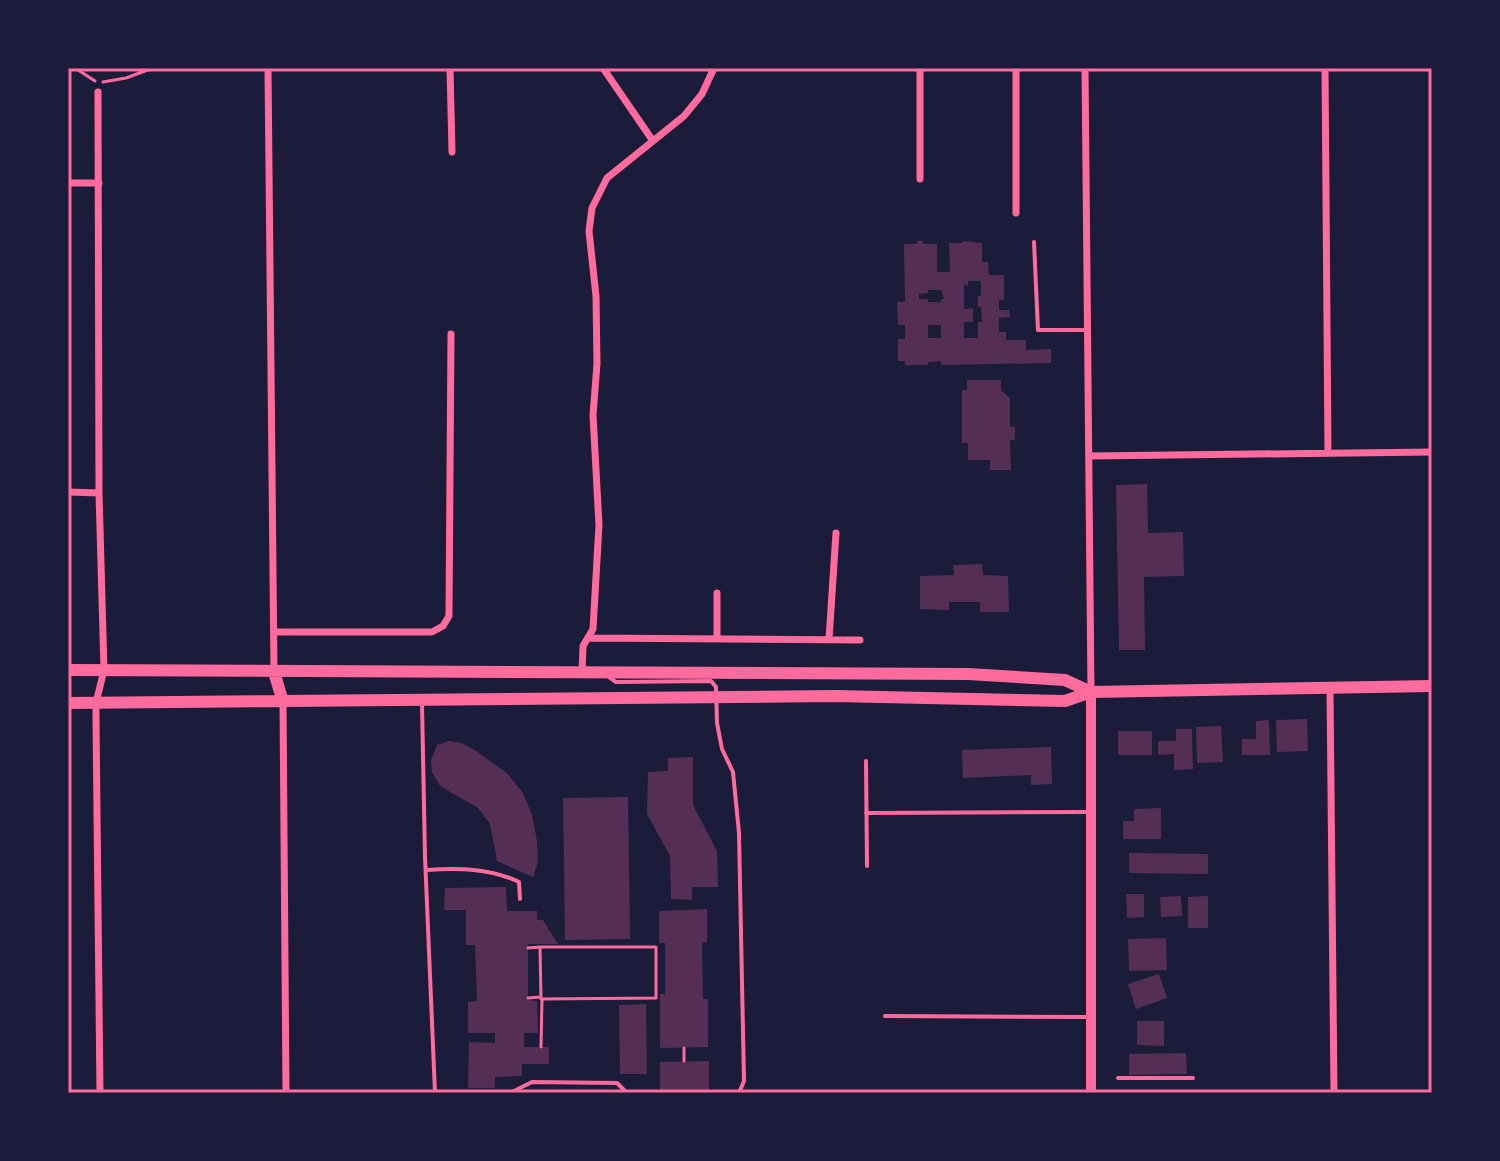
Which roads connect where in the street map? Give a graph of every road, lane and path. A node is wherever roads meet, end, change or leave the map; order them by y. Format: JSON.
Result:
{"nodes":[{"id":1,"x":75,"y":68,"type":"edge"},
{"id":2,"x":153,"y":68,"type":"edge"},
{"id":3,"x":268,"y":68,"type":"edge"},
{"id":4,"x":450,"y":68,"type":"edge"},
{"id":5,"x":603,"y":68,"type":"edge"},
{"id":6,"x":714,"y":68,"type":"edge"},
{"id":7,"x":920,"y":68,"type":"edge"},
{"id":8,"x":1016,"y":68,"type":"edge"},
{"id":9,"x":1085,"y":68,"type":"edge"},
{"id":10,"x":1325,"y":68,"type":"edge"},
{"id":11,"x":98,"y":92,"type":"dead end"},
{"id":12,"x":653,"y":141,"type":"junction"},
{"id":13,"x":452,"y":152,"type":"dead end"},
{"id":14,"x":920,"y":179,"type":"dead end"},
{"id":15,"x":68,"y":183,"type":"edge"},
{"id":16,"x":99,"y":183,"type":"junction"},
{"id":17,"x":1016,"y":213,"type":"dead end"},
{"id":18,"x":1034,"y":242,"type":"dead end"},
{"id":19,"x":1088,"y":329,"type":"junction"},
{"id":20,"x":451,"y":334,"type":"dead end"},
{"id":21,"x":1328,"y":452,"type":"junction"},
{"id":22,"x":1432,"y":452,"type":"edge"},
{"id":23,"x":1089,"y":456,"type":"junction"},
{"id":24,"x":68,"y":492,"type":"edge"},
{"id":25,"x":99,"y":493,"type":"junction"},
{"id":26,"x":836,"y":533,"type":"dead end"},
{"id":27,"x":717,"y":593,"type":"dead end"},
{"id":28,"x":274,"y":632,"type":"junction"},
{"id":29,"x":589,"y":638,"type":"junction"},
{"id":30,"x":717,"y":638,"type":"junction"},
{"id":31,"x":829,"y":639,"type":"junction"},
{"id":32,"x":860,"y":640,"type":"dead end"},
{"id":33,"x":68,"y":670,"type":"edge"},
{"id":34,"x":104,"y":670,"type":"junction"},
{"id":35,"x":274,"y":672,"type":"junction"},
{"id":36,"x":582,"y":673,"type":"junction"},
{"id":37,"x":601,"y":673,"type":"junction"},
{"id":38,"x":1432,"y":686,"type":"edge"},
{"id":39,"x":1330,"y":688,"type":"junction"},
{"id":40,"x":1091,"y":692,"type":"junction"},
{"id":41,"x":716,"y":696,"type":"junction"},
{"id":42,"x":422,"y":701,"type":"junction"},
{"id":43,"x":283,"y":702,"type":"junction"},
{"id":44,"x":68,"y":703,"type":"edge"},
{"id":45,"x":96,"y":703,"type":"junction"},
{"id":46,"x":866,"y":761,"type":"dead end"},
{"id":47,"x":1090,"y":812,"type":"junction"},
{"id":48,"x":866,"y":813,"type":"junction"},
{"id":49,"x":867,"y":866,"type":"dead end"},
{"id":50,"x":427,"y":870,"type":"junction"},
{"id":51,"x":520,"y":899,"type":"dead end"},
{"id":52,"x":540,"y":947,"type":"junction"},
{"id":53,"x":528,"y":948,"type":"dead end"},
{"id":54,"x":528,"y":998,"type":"dead end"},
{"id":55,"x":541,"y":998,"type":"junction"},
{"id":56,"x":885,"y":1016,"type":"dead end"},
{"id":57,"x":1090,"y":1017,"type":"junction"},
{"id":58,"x":541,"y":1047,"type":"dead end"},
{"id":59,"x":684,"y":1048,"type":"dead end"},
{"id":60,"x":684,"y":1061,"type":"dead end"},
{"id":61,"x":1118,"y":1078,"type":"dead end"},
{"id":62,"x":1193,"y":1078,"type":"dead end"},
{"id":63,"x":100,"y":1093,"type":"edge"},
{"id":64,"x":286,"y":1093,"type":"edge"},
{"id":65,"x":435,"y":1093,"type":"edge"},
{"id":66,"x":510,"y":1093,"type":"edge"},
{"id":67,"x":627,"y":1093,"type":"edge"},
{"id":68,"x":739,"y":1093,"type":"edge"},
{"id":69,"x":1091,"y":1093,"type":"edge"},
{"id":70,"x":1334,"y":1093,"type":"edge"}],
"edges":[{"from":1,"to":2,"type":"path"},
{"from":3,"to":28,"type":"street"},
{"from":4,"to":13,"type":"street"},
{"from":5,"to":12,"type":"street"},
{"from":6,"to":12,"type":"street"},
{"from":7,"to":14,"type":"street"},
{"from":8,"to":17,"type":"street"},
{"from":9,"to":19,"type":"street"},
{"from":10,"to":21,"type":"street"},
{"from":11,"to":16,"type":"street"},
{"from":12,"to":29,"type":"street"},
{"from":15,"to":16,"type":"street"},
{"from":16,"to":25,"type":"street"},
{"from":18,"to":19,"type":"lane"},
{"from":19,"to":23,"type":"street"},
{"from":20,"to":28,"type":"street"},
{"from":21,"to":22,"type":"street"},
{"from":21,"to":23,"type":"street"},
{"from":23,"to":40,"type":"street"},
{"from":24,"to":25,"type":"street"},
{"from":25,"to":34,"type":"street"},
{"from":26,"to":31,"type":"street"},
{"from":27,"to":30,"type":"street"},
{"from":28,"to":35,"type":"street"},
{"from":29,"to":30,"type":"street"},
{"from":29,"to":36,"type":"street"},
{"from":30,"to":31,"type":"street"},
{"from":31,"to":32,"type":"street"},
{"from":33,"to":34,"type":"highway"},
{"from":34,"to":35,"type":"highway"},
{"from":34,"to":45,"type":"street"},
{"from":35,"to":36,"type":"highway"},
{"from":35,"to":43,"type":"highway"},
{"from":36,"to":37,"type":"highway"},
{"from":37,"to":40,"type":"highway"},
{"from":37,"to":41,"type":"lane"},
{"from":38,"to":39,"type":"highway"},
{"from":39,"to":40,"type":"highway"},
{"from":39,"to":70,"type":"street"},
{"from":40,"to":41,"type":"highway"},
{"from":40,"to":47,"type":"main road"},
{"from":41,"to":42,"type":"highway"},
{"from":41,"to":68,"type":"lane"},
{"from":42,"to":43,"type":"highway"},
{"from":42,"to":50,"type":"lane"},
{"from":43,"to":45,"type":"highway"},
{"from":43,"to":64,"type":"street"},
{"from":44,"to":45,"type":"highway"},
{"from":45,"to":63,"type":"street"},
{"from":46,"to":48,"type":"lane"},
{"from":47,"to":48,"type":"lane"},
{"from":47,"to":57,"type":"main road"},
{"from":48,"to":49,"type":"lane"},
{"from":50,"to":51,"type":"lane"},
{"from":50,"to":65,"type":"lane"},
{"from":52,"to":53,"type":"path"},
{"from":52,"to":55,"type":"path"},
{"from":52,"to":55,"type":"path"},
{"from":54,"to":55,"type":"path"},
{"from":55,"to":58,"type":"path"},
{"from":56,"to":57,"type":"lane"},
{"from":57,"to":69,"type":"main road"},
{"from":59,"to":60,"type":"path"},
{"from":61,"to":62,"type":"lane"},
{"from":66,"to":67,"type":"lane"}]}
